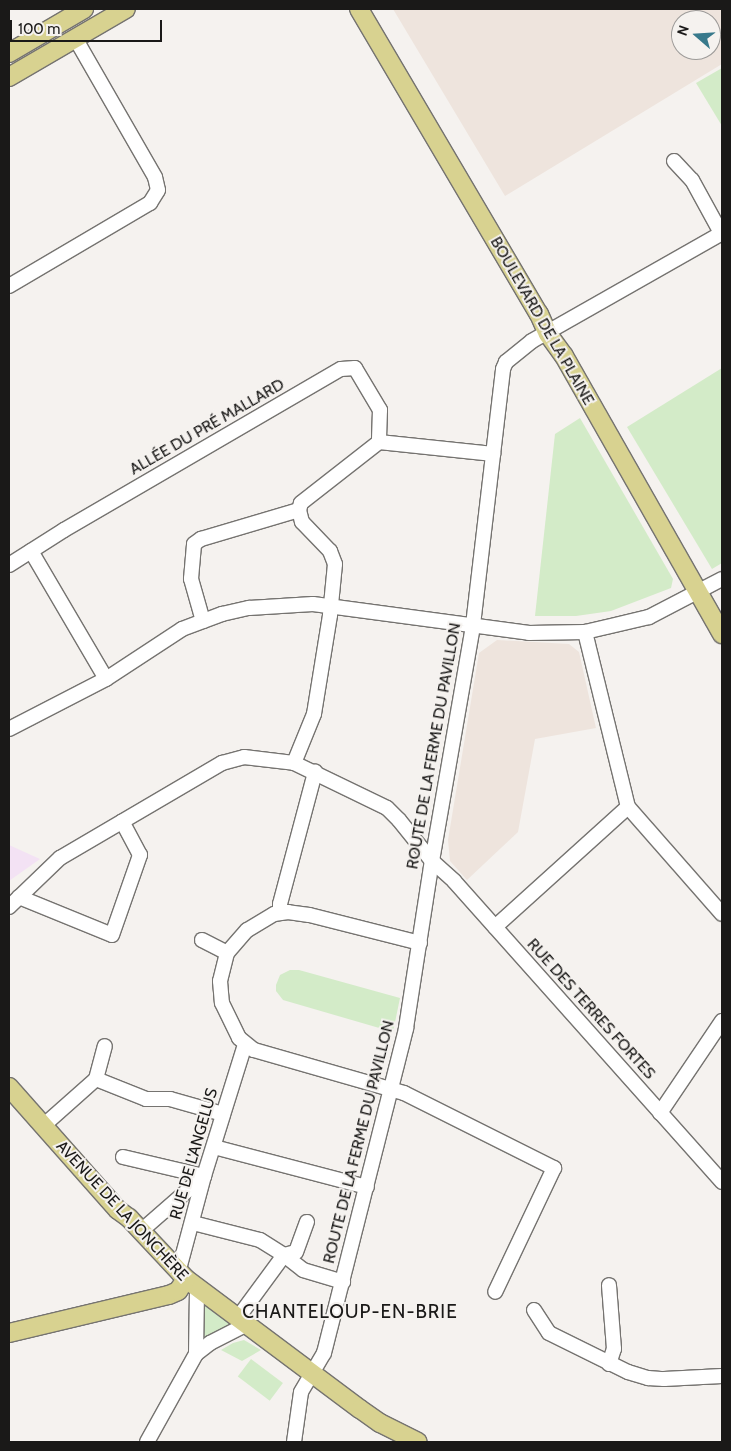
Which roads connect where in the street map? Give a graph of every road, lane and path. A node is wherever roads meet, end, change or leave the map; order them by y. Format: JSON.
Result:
{"nodes":[{"id":1,"x":84,"y":9,"type":"edge"},
{"id":2,"x":126,"y":9,"type":"edge"},
{"id":3,"x":359,"y":9,"type":"edge"},
{"id":4,"x":75,"y":38,"type":"junction"},
{"id":5,"x":9,"y":53,"type":"edge"},
{"id":6,"x":9,"y":77,"type":"edge"},
{"id":7,"x":674,"y":161,"type":"dead end"},
{"id":8,"x":722,"y":233,"type":"edge"},
{"id":9,"x":9,"y":286,"type":"edge"},
{"id":10,"x":548,"y":334,"type":"junction"},
{"id":11,"x":379,"y":442,"type":"junction"},
{"id":12,"x":493,"y":454,"type":"junction"},
{"id":13,"x":299,"y":510,"type":"junction"},
{"id":14,"x":31,"y":551,"type":"junction"},
{"id":15,"x":9,"y":566,"type":"edge"},
{"id":16,"x":722,"y":579,"type":"edge"},
{"id":17,"x":699,"y":592,"type":"junction"},
{"id":18,"x":330,"y":606,"type":"junction"},
{"id":19,"x":203,"y":620,"type":"junction"},
{"id":20,"x":473,"y":625,"type":"junction"},
{"id":21,"x":585,"y":632,"type":"junction"},
{"id":22,"x":722,"y":634,"type":"edge"},
{"id":23,"x":106,"y":679,"type":"junction"},
{"id":24,"x":9,"y":729,"type":"edge"},
{"id":25,"x":294,"y":763,"type":"junction"},
{"id":26,"x":315,"y":772,"type":"junction"},
{"id":27,"x":628,"y":808,"type":"junction"},
{"id":28,"x":122,"y":821,"type":"junction"},
{"id":29,"x":432,"y":861,"type":"junction"},
{"id":30,"x":19,"y":897,"type":"junction"},
{"id":31,"x":9,"y":907,"type":"edge"},
{"id":32,"x":280,"y":913,"type":"junction"},
{"id":33,"x":722,"y":914,"type":"edge"},
{"id":34,"x":494,"y":927,"type":"junction"},
{"id":35,"x":202,"y":940,"type":"dead end"},
{"id":36,"x":420,"y":943,"type":"junction"},
{"id":37,"x":227,"y":953,"type":"junction"},
{"id":38,"x":722,"y":1021,"type":"edge"},
{"id":39,"x":245,"y":1044,"type":"junction"},
{"id":40,"x":105,"y":1046,"type":"dead end"},
{"id":41,"x":96,"y":1079,"type":"junction"},
{"id":42,"x":9,"y":1087,"type":"edge"},
{"id":43,"x":392,"y":1090,"type":"junction"},
{"id":44,"x":660,"y":1113,"type":"junction"},
{"id":45,"x":223,"y":1114,"type":"junction"},
{"id":46,"x":42,"y":1126,"type":"junction"},
{"id":47,"x":214,"y":1147,"type":"junction"},
{"id":48,"x":123,"y":1157,"type":"dead end"},
{"id":49,"x":204,"y":1176,"type":"junction"},
{"id":50,"x":722,"y":1182,"type":"edge"},
{"id":51,"x":367,"y":1187,"type":"junction"},
{"id":52,"x":193,"y":1222,"type":"junction"},
{"id":53,"x":307,"y":1222,"type":"dead end"},
{"id":54,"x":141,"y":1231,"type":"junction"},
{"id":55,"x":284,"y":1255,"type":"junction"},
{"id":56,"x":187,"y":1280,"type":"junction"},
{"id":57,"x":343,"y":1282,"type":"junction"},
{"id":58,"x":609,"y":1285,"type":"dead end"},
{"id":59,"x":495,"y":1292,"type":"dead end"},
{"id":60,"x":534,"y":1310,"type":"dead end"},
{"id":61,"x":241,"y":1322,"type":"junction"},
{"id":62,"x":9,"y":1334,"type":"edge"},
{"id":63,"x":196,"y":1354,"type":"junction"},
{"id":64,"x":609,"y":1364,"type":"junction"},
{"id":65,"x":312,"y":1375,"type":"junction"},
{"id":66,"x":722,"y":1376,"type":"edge"},
{"id":67,"x":147,"y":1442,"type":"edge"},
{"id":68,"x":294,"y":1442,"type":"edge"},
{"id":69,"x":418,"y":1442,"type":"edge"}],
"edges":[{"from":1,"to":5,"type":"main road"},
{"from":2,"to":4,"type":"main road"},
{"from":3,"to":10,"type":"main road","name":"BOULEVARD DE LA PLAINE"},
{"from":4,"to":6,"type":"main road"},
{"from":4,"to":9,"type":"street"},
{"from":7,"to":8,"type":"street"},
{"from":8,"to":10,"type":"street","name":"ROUTE DE LA FERME DU PAVILLON"},
{"from":10,"to":12,"type":"street","name":"ROUTE DE LA FERME DU PAVILLON"},
{"from":10,"to":17,"type":"main road","name":"BOULEVARD DE LA PLAINE"},
{"from":11,"to":12,"type":"street"},
{"from":11,"to":13,"type":"street"},
{"from":11,"to":14,"type":"street","name":"ALLÉE DU PRÉ MALLARD"},
{"from":12,"to":20,"type":"street","name":"ROUTE DE LA FERME DU PAVILLON"},
{"from":13,"to":18,"type":"street"},
{"from":13,"to":19,"type":"street"},
{"from":14,"to":15,"type":"street","name":"ALLÉE DU PRÉ MALLARD"},
{"from":14,"to":23,"type":"street"},
{"from":16,"to":17,"type":"street"},
{"from":17,"to":21,"type":"street"},
{"from":17,"to":22,"type":"main road","name":"BOULEVARD DE LA PLAINE"},
{"from":18,"to":19,"type":"street"},
{"from":18,"to":20,"type":"street"},
{"from":18,"to":25,"type":"street"},
{"from":19,"to":23,"type":"street"},
{"from":20,"to":21,"type":"street"},
{"from":20,"to":29,"type":"street","name":"ROUTE DE LA FERME DU PAVILLON"},
{"from":21,"to":27,"type":"street"},
{"from":23,"to":24,"type":"street"},
{"from":25,"to":26,"type":"street","name":"RUE DES TERRES FORTES"},
{"from":25,"to":28,"type":"street","name":"RUE DES TERRES FORTES"},
{"from":26,"to":29,"type":"street","name":"RUE DES TERRES FORTES"},
{"from":26,"to":32,"type":"street"},
{"from":27,"to":33,"type":"street"},
{"from":27,"to":34,"type":"street"},
{"from":28,"to":30,"type":"street","name":"RUE DES TERRES FORTES"},
{"from":28,"to":30,"type":"street"},
{"from":29,"to":34,"type":"street","name":"RUE DES TERRES FORTES"},
{"from":29,"to":36,"type":"street","name":"ROUTE DE LA FERME DU PAVILLON"},
{"from":30,"to":31,"type":"street","name":"RUE DES TERRES FORTES"},
{"from":32,"to":36,"type":"street"},
{"from":32,"to":37,"type":"street"},
{"from":34,"to":44,"type":"street","name":"RUE DES TERRES FORTES"},
{"from":35,"to":37,"type":"street"},
{"from":36,"to":43,"type":"street","name":"ROUTE DE LA FERME DU PAVILLON"},
{"from":37,"to":39,"type":"street"},
{"from":38,"to":44,"type":"street"},
{"from":39,"to":43,"type":"street"},
{"from":39,"to":45,"type":"street","name":"RUE DE L'ANGELUS"},
{"from":40,"to":41,"type":"street"},
{"from":41,"to":45,"type":"street"},
{"from":41,"to":46,"type":"street"},
{"from":42,"to":46,"type":"main road","name":"AVENUE DE LA JONCHÈRE"},
{"from":43,"to":51,"type":"street","name":"ROUTE DE LA FERME DU PAVILLON"},
{"from":43,"to":59,"type":"street"},
{"from":44,"to":50,"type":"street","name":"RUE DES TERRES FORTES"},
{"from":45,"to":47,"type":"street","name":"RUE DE L'ANGELUS"},
{"from":46,"to":54,"type":"main road","name":"AVENUE DE LA JONCHÈRE"},
{"from":47,"to":49,"type":"street","name":"RUE DE L'ANGELUS"},
{"from":47,"to":51,"type":"street"},
{"from":48,"to":49,"type":"street"},
{"from":49,"to":52,"type":"street","name":"RUE DE L'ANGELUS"},
{"from":49,"to":54,"type":"street"},
{"from":51,"to":57,"type":"street","name":"ROUTE DE LA FERME DU PAVILLON"},
{"from":52,"to":55,"type":"street"},
{"from":52,"to":56,"type":"street","name":"RUE DE L'ANGELUS"},
{"from":53,"to":55,"type":"street"},
{"from":54,"to":56,"type":"main road","name":"AVENUE DE LA JONCHÈRE"},
{"from":55,"to":57,"type":"street"},
{"from":55,"to":61,"type":"street"},
{"from":56,"to":61,"type":"main road","name":"AVENUE DE LA JONCHÈRE"},
{"from":56,"to":62,"type":"main road"},
{"from":56,"to":63,"type":"street","name":"RUE DE L'ANGELUS"},
{"from":57,"to":65,"type":"street","name":"ROUTE DE LA FERME DU PAVILLON"},
{"from":58,"to":64,"type":"street"},
{"from":60,"to":64,"type":"street"},
{"from":61,"to":63,"type":"street"},
{"from":61,"to":65,"type":"main road","name":"AVENUE DE LA JONCHÈRE"},
{"from":63,"to":67,"type":"street"},
{"from":64,"to":66,"type":"street"},
{"from":65,"to":68,"type":"street","name":"ROUTE DE LA FERME DU PAVILLON"},
{"from":65,"to":69,"type":"main road","name":"AVENUE DE LA JONCHÈRE"}]}
